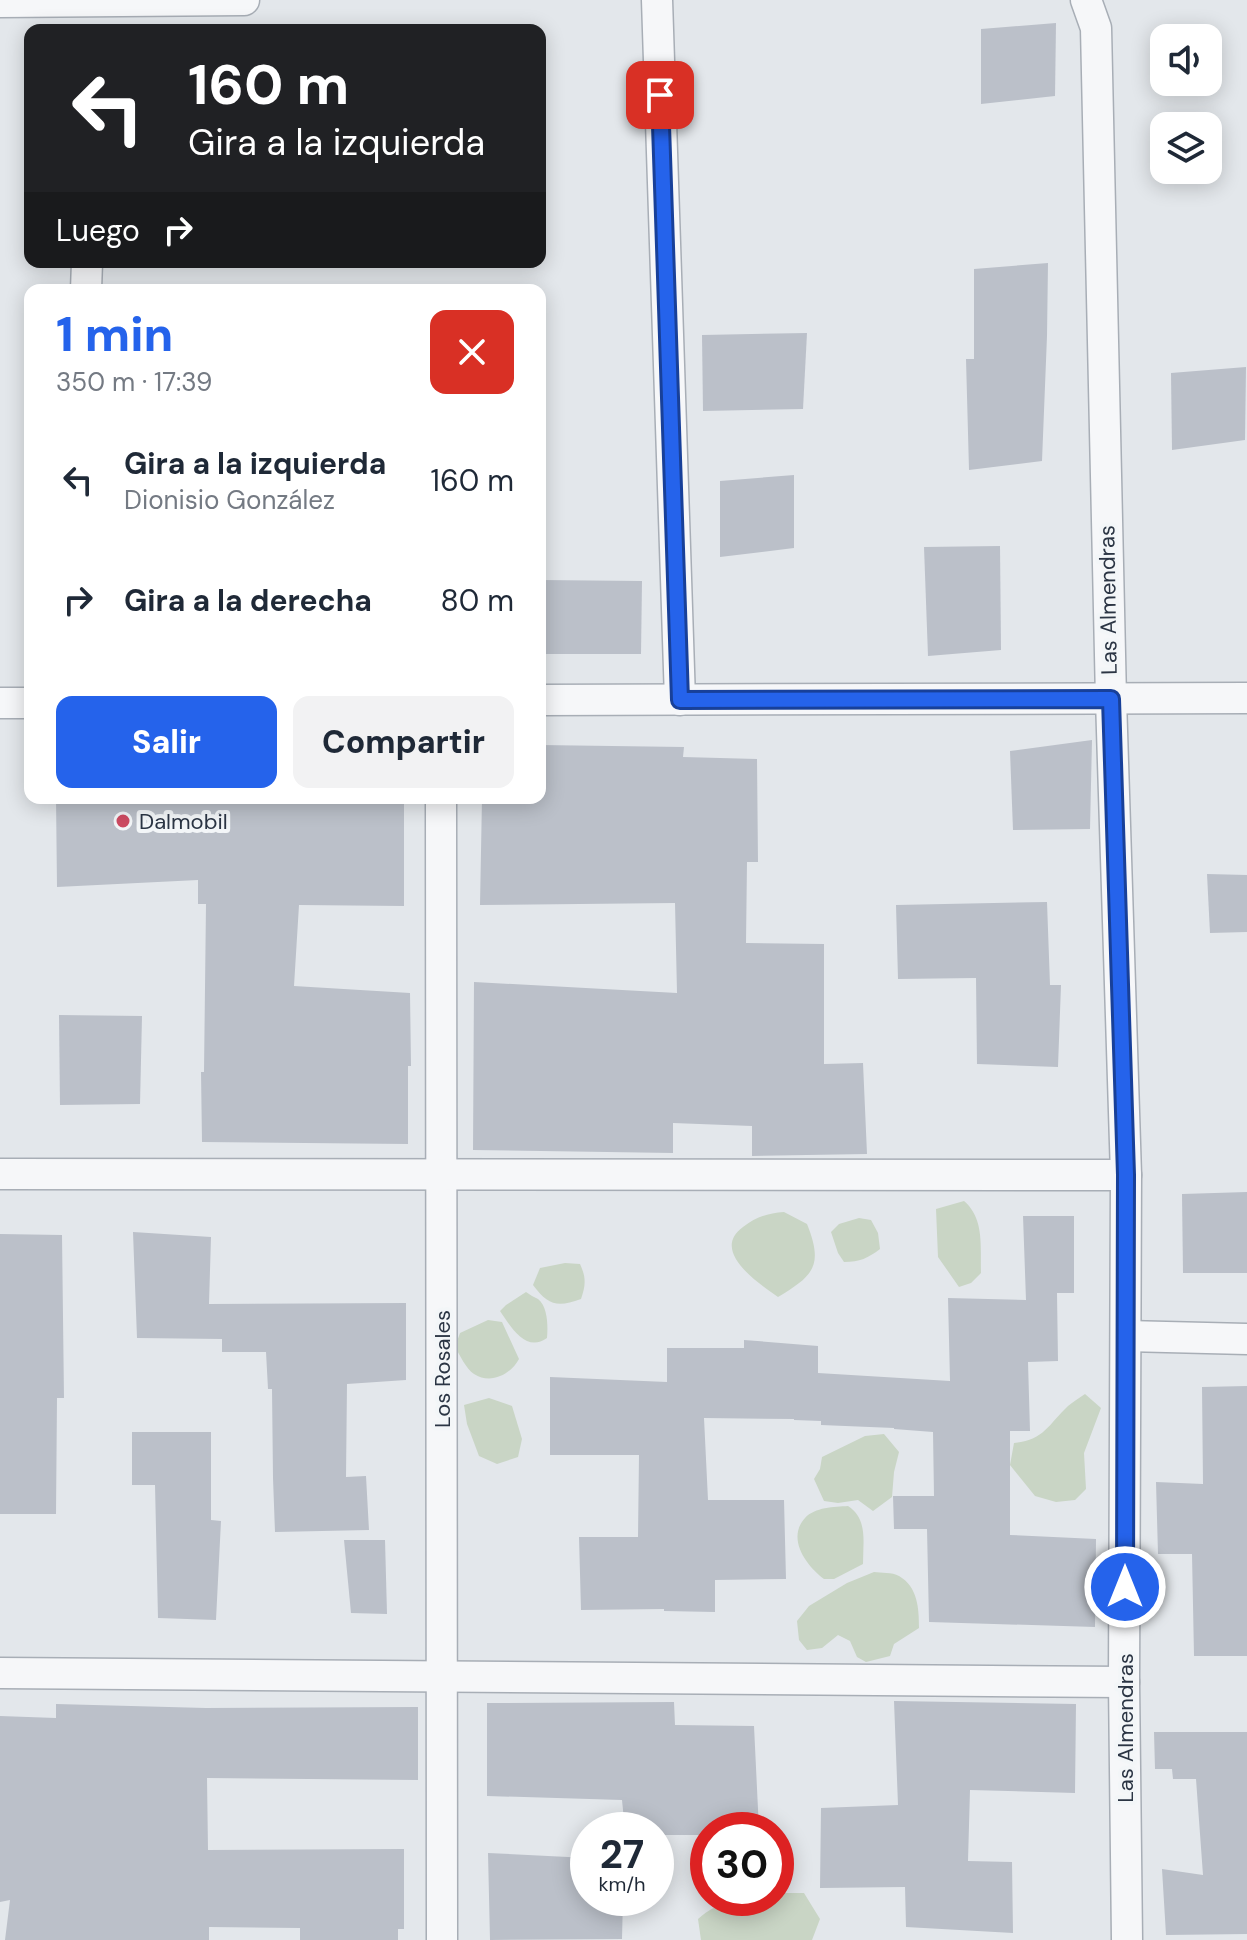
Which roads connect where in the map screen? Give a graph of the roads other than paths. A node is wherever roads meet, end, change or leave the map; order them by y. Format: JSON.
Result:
{"nodes":[{"id":1,"x":244,"y":0,"type":"edge"},
{"id":2,"x":657,"y":0,"type":"edge"},
{"id":3,"x":0,"y":2,"type":"edge"},
{"id":4,"x":1091,"y":14,"type":"edge"},
{"id":5,"x":84,"y":16,"type":"edge"},
{"id":6,"x":1247,"y":698,"type":"edge"},
{"id":7,"x":1111,"y":699,"type":"junction"},
{"id":8,"x":546,"y":700,"type":"edge"},
{"id":9,"x":680,"y":700,"type":"junction"},
{"id":10,"x":0,"y":703,"type":"edge"},
{"id":11,"x":24,"y":703,"type":"edge"},
{"id":12,"x":441,"y":804,"type":"edge"},
{"id":13,"x":0,"y":1174,"type":"edge"},
{"id":14,"x":1126,"y":1175,"type":"junction"},
{"id":15,"x":442,"y":1176,"type":"junction"},
{"id":16,"x":1126,"y":1336,"type":"junction"},
{"id":17,"x":1247,"y":1339,"type":"edge"},
{"id":18,"x":0,"y":1673,"type":"edge"},
{"id":19,"x":442,"y":1676,"type":"junction"},
{"id":20,"x":1124,"y":1682,"type":"junction"},
{"id":21,"x":442,"y":1940,"type":"edge"},
{"id":22,"x":1127,"y":1940,"type":"edge"}],
"edges":[{"from":1,"to":5,"type":"street"},
{"from":2,"to":9,"type":"street"},
{"from":3,"to":5,"type":"street"},
{"from":4,"to":7,"type":"street","name":"Las Almendras"},
{"from":6,"to":7,"type":"street"},
{"from":7,"to":9,"type":"street"},
{"from":7,"to":14,"type":"street","name":"Las Almendras"},
{"from":8,"to":9,"type":"street"},
{"from":10,"to":11,"type":"street"},
{"from":12,"to":15,"type":"street","name":"Los Rosales"},
{"from":13,"to":15,"type":"street"},
{"from":14,"to":15,"type":"street"},
{"from":14,"to":16,"type":"street","name":"Las Almendras"},
{"from":15,"to":19,"type":"street","name":"Los Rosales"},
{"from":16,"to":17,"type":"street"},
{"from":16,"to":20,"type":"street","name":"Las Almendras"},
{"from":18,"to":19,"type":"street"},
{"from":19,"to":20,"type":"street"},
{"from":19,"to":21,"type":"street","name":"Los Rosales"},
{"from":20,"to":22,"type":"street","name":"Las Almendras"}]}
